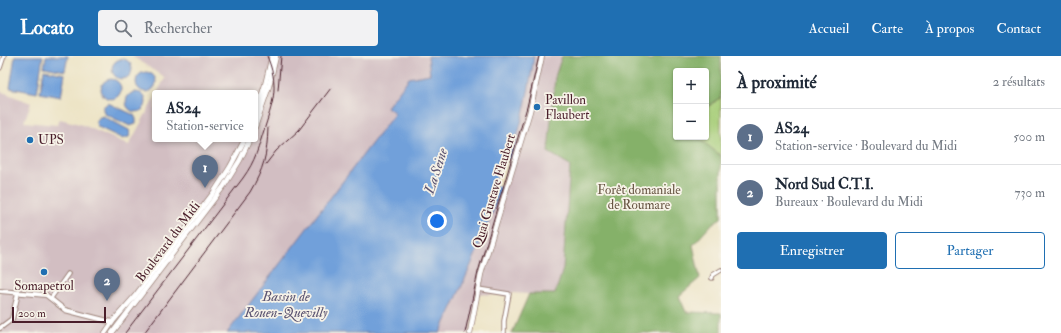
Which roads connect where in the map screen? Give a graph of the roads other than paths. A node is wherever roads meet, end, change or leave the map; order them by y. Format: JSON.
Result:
{"nodes":[{"id":1,"x":4,"y":56,"type":"edge"},
{"id":2,"x":272,"y":56,"type":"edge"},
{"id":3,"x":276,"y":56,"type":"edge"},
{"id":4,"x":542,"y":56,"type":"edge"},
{"id":5,"x":0,"y":68,"type":"edge"},
{"id":6,"x":258,"y":107,"type":"edge"},
{"id":7,"x":258,"y":119,"type":"edge"},
{"id":8,"x":244,"y":142,"type":"edge"},
{"id":9,"x":249,"y":142,"type":"edge"},
{"id":10,"x":247,"y":146,"type":"junction"},
{"id":11,"x":240,"y":151,"type":"junction"},
{"id":12,"x":226,"y":183,"type":"junction"},
{"id":13,"x":721,"y":270,"type":"edge"},
{"id":14,"x":68,"y":274,"type":"dead end"},
{"id":15,"x":712,"y":278,"type":"dead end"},
{"id":16,"x":478,"y":289,"type":"junction"},
{"id":17,"x":0,"y":291,"type":"edge"},
{"id":18,"x":18,"y":293,"type":"junction"},
{"id":19,"x":52,"y":299,"type":"junction"},
{"id":20,"x":115,"y":323,"type":"junction"},
{"id":21,"x":0,"y":328,"type":"edge"},
{"id":22,"x":105,"y":333,"type":"edge"},
{"id":23,"x":108,"y":333,"type":"edge"},
{"id":24,"x":112,"y":333,"type":"edge"},
{"id":25,"x":470,"y":333,"type":"edge"},
{"id":26,"x":504,"y":333,"type":"edge"}],
"edges":[{"from":1,"to":5,"type":"street"},
{"from":2,"to":6,"type":"main road"},
{"from":3,"to":7,"type":"main road"},
{"from":4,"to":16,"type":"main road","name":"Quai Gustave Flaubert"},
{"from":8,"to":11,"type":"main road","name":"Boulevard du Midi"},
{"from":9,"to":10,"type":"main road","name":"Boulevard du Midi"},
{"from":10,"to":11,"type":"main road","name":"Boulevard du Midi"},
{"from":10,"to":12,"type":"main road","name":"Boulevard du Midi"},
{"from":11,"to":12,"type":"main road","name":"Boulevard du Midi"},
{"from":11,"to":20,"type":"main road","name":"Boulevard du Midi"},
{"from":12,"to":20,"type":"main road","name":"Boulevard du Midi"},
{"from":13,"to":15,"type":"street"},
{"from":14,"to":19,"type":"street"},
{"from":16,"to":25,"type":"main road","name":"Quai Gustave Flaubert"},
{"from":16,"to":26,"type":"street"},
{"from":17,"to":18,"type":"street"},
{"from":18,"to":19,"type":"street"},
{"from":18,"to":21,"type":"street"},
{"from":19,"to":20,"type":"street"},
{"from":20,"to":22,"type":"main road","name":"Boulevard du Midi"},
{"from":20,"to":23,"type":"main road"},
{"from":20,"to":24,"type":"main road","name":"Boulevard du Midi"}]}
